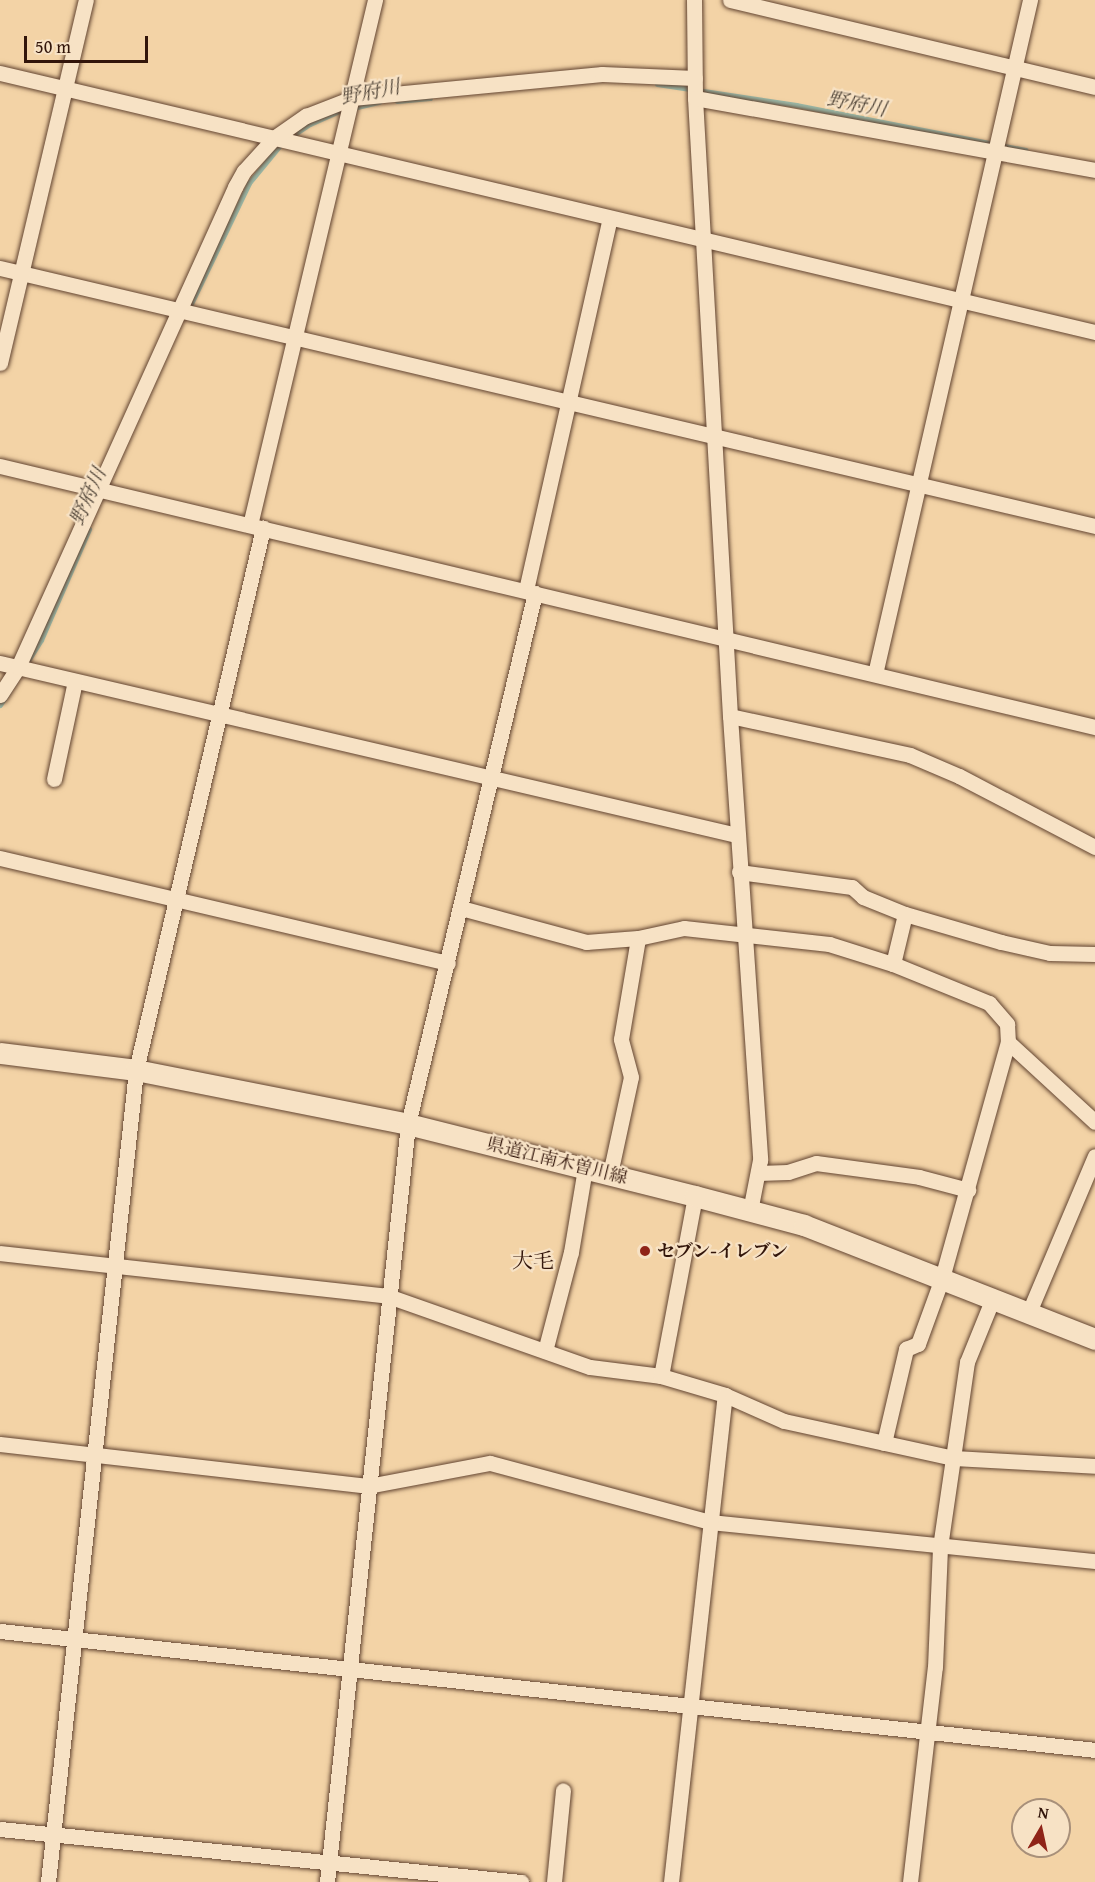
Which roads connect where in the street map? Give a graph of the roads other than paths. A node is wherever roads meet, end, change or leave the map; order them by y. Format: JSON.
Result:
{"nodes":[{"id":1,"x":86,"y":0,"type":"edge"},
{"id":2,"x":375,"y":0,"type":"edge"},
{"id":3,"x":694,"y":0,"type":"edge"},
{"id":4,"x":1030,"y":0,"type":"edge"},
{"id":5,"x":739,"y":1,"type":"edge"},
{"id":6,"x":1014,"y":68,"type":"junction"},
{"id":7,"x":0,"y":74,"type":"edge"},
{"id":8,"x":1095,"y":87,"type":"edge"},
{"id":9,"x":695,"y":88,"type":"junction"},
{"id":10,"x":65,"y":89,"type":"junction"},
{"id":11,"x":350,"y":104,"type":"junction"},
{"id":12,"x":280,"y":140,"type":"junction"},
{"id":13,"x":996,"y":147,"type":"junction"},
{"id":14,"x":338,"y":154,"type":"junction"},
{"id":15,"x":1095,"y":170,"type":"edge"},
{"id":16,"x":610,"y":218,"type":"junction"},
{"id":17,"x":704,"y":238,"type":"junction"},
{"id":18,"x":0,"y":267,"type":"edge"},
{"id":19,"x":22,"y":273,"type":"junction"},
{"id":20,"x":959,"y":300,"type":"junction"},
{"id":21,"x":183,"y":312,"type":"junction"},
{"id":22,"x":1095,"y":332,"type":"edge"},
{"id":23,"x":295,"y":339,"type":"junction"},
{"id":24,"x":0,"y":363,"type":"edge"},
{"id":25,"x":567,"y":404,"type":"junction"},
{"id":26,"x":716,"y":438,"type":"junction"},
{"id":27,"x":0,"y":466,"type":"edge"},
{"id":28,"x":916,"y":485,"type":"junction"},
{"id":29,"x":103,"y":490,"type":"junction"},
{"id":30,"x":256,"y":526,"type":"junction"},
{"id":31,"x":1095,"y":526,"type":"edge"},
{"id":32,"x":530,"y":591,"type":"junction"},
{"id":33,"x":727,"y":638,"type":"junction"},
{"id":34,"x":0,"y":663,"type":"edge"},
{"id":35,"x":24,"y":669,"type":"junction"},
{"id":36,"x":875,"y":674,"type":"junction"},
{"id":37,"x":75,"y":681,"type":"junction"},
{"id":38,"x":0,"y":695,"type":"edge"},
{"id":39,"x":219,"y":715,"type":"junction"},
{"id":40,"x":730,"y":716,"type":"junction"},
{"id":41,"x":1095,"y":727,"type":"edge"},
{"id":42,"x":491,"y":778,"type":"junction"},
{"id":43,"x":54,"y":779,"type":"dead end"},
{"id":44,"x":737,"y":835,"type":"junction"},
{"id":45,"x":1095,"y":847,"type":"edge"},
{"id":46,"x":0,"y":858,"type":"edge"},
{"id":47,"x":739,"y":872,"type":"junction"},
{"id":48,"x":177,"y":900,"type":"junction"},
{"id":49,"x":461,"y":908,"type":"junction"},
{"id":50,"x":905,"y":914,"type":"junction"},
{"id":51,"x":743,"y":936,"type":"junction"},
{"id":52,"x":638,"y":938,"type":"junction"},
{"id":53,"x":1095,"y":954,"type":"edge"},
{"id":54,"x":448,"y":963,"type":"junction"},
{"id":55,"x":893,"y":964,"type":"junction"},
{"id":56,"x":1008,"y":1042,"type":"junction"},
{"id":57,"x":0,"y":1053,"type":"edge"},
{"id":58,"x":136,"y":1070,"type":"junction"},
{"id":59,"x":1095,"y":1122,"type":"edge"},
{"id":60,"x":408,"y":1124,"type":"junction"},
{"id":61,"x":1095,"y":1156,"type":"edge"},
{"id":62,"x":585,"y":1168,"type":"junction"},
{"id":63,"x":758,"y":1173,"type":"junction"},
{"id":64,"x":610,"y":1174,"type":"junction"},
{"id":65,"x":968,"y":1190,"type":"junction"},
{"id":66,"x":695,"y":1196,"type":"junction"},
{"id":67,"x":750,"y":1211,"type":"junction"},
{"id":68,"x":0,"y":1253,"type":"edge"},
{"id":69,"x":114,"y":1268,"type":"junction"},
{"id":70,"x":942,"y":1278,"type":"junction"},
{"id":71,"x":388,"y":1296,"type":"junction"},
{"id":72,"x":993,"y":1298,"type":"junction"},
{"id":73,"x":1029,"y":1312,"type":"junction"},
{"id":74,"x":1095,"y":1339,"type":"edge"},
{"id":75,"x":545,"y":1351,"type":"junction"},
{"id":76,"x":661,"y":1376,"type":"junction"},
{"id":77,"x":725,"y":1395,"type":"junction"},
{"id":78,"x":884,"y":1443,"type":"junction"},
{"id":79,"x":0,"y":1444,"type":"edge"},
{"id":80,"x":94,"y":1456,"type":"junction"},
{"id":81,"x":954,"y":1458,"type":"junction"},
{"id":82,"x":1095,"y":1466,"type":"edge"},
{"id":83,"x":368,"y":1486,"type":"junction"},
{"id":84,"x":710,"y":1522,"type":"junction"},
{"id":85,"x":940,"y":1547,"type":"junction"},
{"id":86,"x":1095,"y":1561,"type":"edge"},
{"id":87,"x":0,"y":1631,"type":"edge"},
{"id":88,"x":74,"y":1639,"type":"junction"},
{"id":89,"x":350,"y":1669,"type":"junction"},
{"id":90,"x":692,"y":1705,"type":"junction"},
{"id":91,"x":926,"y":1730,"type":"junction"},
{"id":92,"x":1095,"y":1750,"type":"edge"},
{"id":93,"x":563,"y":1790,"type":"dead end"},
{"id":94,"x":0,"y":1829,"type":"edge"},
{"id":95,"x":53,"y":1835,"type":"junction"},
{"id":96,"x":330,"y":1863,"type":"junction"},
{"id":97,"x":48,"y":1882,"type":"edge"},
{"id":98,"x":327,"y":1882,"type":"edge"},
{"id":99,"x":521,"y":1882,"type":"edge"},
{"id":100,"x":554,"y":1882,"type":"edge"},
{"id":101,"x":671,"y":1882,"type":"edge"},
{"id":102,"x":910,"y":1882,"type":"edge"}],
"edges":[{"from":1,"to":10,"type":"street"},
{"from":2,"to":11,"type":"street"},
{"from":3,"to":9,"type":"street"},
{"from":4,"to":6,"type":"street"},
{"from":5,"to":6,"type":"street"},
{"from":6,"to":8,"type":"street"},
{"from":6,"to":13,"type":"street"},
{"from":7,"to":10,"type":"street"},
{"from":9,"to":11,"type":"street"},
{"from":9,"to":13,"type":"street"},
{"from":9,"to":17,"type":"street"},
{"from":10,"to":12,"type":"street"},
{"from":10,"to":19,"type":"street"},
{"from":11,"to":12,"type":"street"},
{"from":11,"to":14,"type":"street"},
{"from":12,"to":14,"type":"street"},
{"from":12,"to":21,"type":"street"},
{"from":13,"to":15,"type":"street"},
{"from":13,"to":20,"type":"street"},
{"from":14,"to":16,"type":"street"},
{"from":14,"to":23,"type":"street"},
{"from":16,"to":17,"type":"street"},
{"from":16,"to":25,"type":"street"},
{"from":17,"to":20,"type":"street"},
{"from":17,"to":26,"type":"street"},
{"from":18,"to":19,"type":"street"},
{"from":19,"to":21,"type":"street"},
{"from":19,"to":24,"type":"street"},
{"from":20,"to":22,"type":"street"},
{"from":20,"to":28,"type":"street"},
{"from":21,"to":23,"type":"street"},
{"from":21,"to":29,"type":"street"},
{"from":23,"to":25,"type":"street"},
{"from":23,"to":30,"type":"street"},
{"from":25,"to":26,"type":"street"},
{"from":25,"to":32,"type":"street"},
{"from":26,"to":28,"type":"street"},
{"from":26,"to":33,"type":"street"},
{"from":27,"to":29,"type":"street"},
{"from":28,"to":31,"type":"street"},
{"from":28,"to":36,"type":"street"},
{"from":29,"to":30,"type":"street"},
{"from":29,"to":35,"type":"street"},
{"from":30,"to":32,"type":"street"},
{"from":30,"to":39,"type":"street"},
{"from":32,"to":33,"type":"street"},
{"from":32,"to":42,"type":"street"},
{"from":33,"to":36,"type":"street"},
{"from":33,"to":40,"type":"street"},
{"from":34,"to":35,"type":"street"},
{"from":35,"to":37,"type":"street"},
{"from":35,"to":38,"type":"street"},
{"from":36,"to":41,"type":"street"},
{"from":37,"to":39,"type":"street"},
{"from":37,"to":43,"type":"street"},
{"from":39,"to":42,"type":"street"},
{"from":39,"to":48,"type":"street"},
{"from":40,"to":44,"type":"street"},
{"from":40,"to":45,"type":"street"},
{"from":42,"to":44,"type":"street"},
{"from":42,"to":49,"type":"street"},
{"from":44,"to":47,"type":"street"},
{"from":46,"to":48,"type":"street"},
{"from":47,"to":50,"type":"street"},
{"from":47,"to":51,"type":"street"},
{"from":48,"to":54,"type":"street"},
{"from":48,"to":58,"type":"street"},
{"from":49,"to":52,"type":"street"},
{"from":49,"to":54,"type":"street"},
{"from":50,"to":53,"type":"street"},
{"from":50,"to":55,"type":"street"},
{"from":51,"to":52,"type":"street"},
{"from":51,"to":55,"type":"street"},
{"from":51,"to":63,"type":"street"},
{"from":52,"to":64,"type":"street"},
{"from":54,"to":60,"type":"street"},
{"from":55,"to":56,"type":"street"},
{"from":56,"to":59,"type":"street"},
{"from":56,"to":65,"type":"street"},
{"from":57,"to":58,"type":"main road","name":"県道江南木曽川線"},
{"from":58,"to":60,"type":"main road","name":"県道江南木曽川線"},
{"from":58,"to":69,"type":"street"},
{"from":60,"to":62,"type":"main road","name":"県道江南木曽川線"},
{"from":60,"to":71,"type":"street"},
{"from":61,"to":73,"type":"street"},
{"from":62,"to":64,"type":"main road","name":"県道江南木曽川線"},
{"from":62,"to":75,"type":"street"},
{"from":63,"to":65,"type":"street"},
{"from":63,"to":67,"type":"street"},
{"from":64,"to":66,"type":"main road","name":"県道江南木曽川線"},
{"from":65,"to":70,"type":"street"},
{"from":66,"to":67,"type":"main road","name":"県道江南木曽川線"},
{"from":66,"to":76,"type":"street"},
{"from":67,"to":70,"type":"main road","name":"県道江南木曽川線"},
{"from":68,"to":69,"type":"street"},
{"from":69,"to":71,"type":"street"},
{"from":69,"to":80,"type":"street"},
{"from":70,"to":72,"type":"main road","name":"県道江南木曽川線"},
{"from":70,"to":78,"type":"street"},
{"from":71,"to":75,"type":"street"},
{"from":71,"to":83,"type":"street"},
{"from":72,"to":73,"type":"main road","name":"県道江南木曽川線"},
{"from":72,"to":81,"type":"street"},
{"from":73,"to":74,"type":"main road","name":"県道江南木曽川線"},
{"from":75,"to":76,"type":"street"},
{"from":76,"to":77,"type":"street"},
{"from":77,"to":78,"type":"street"},
{"from":77,"to":84,"type":"street"},
{"from":78,"to":81,"type":"street"},
{"from":79,"to":80,"type":"street"},
{"from":80,"to":83,"type":"street"},
{"from":80,"to":88,"type":"street"},
{"from":81,"to":82,"type":"street"},
{"from":81,"to":85,"type":"street"},
{"from":83,"to":84,"type":"street"},
{"from":83,"to":89,"type":"street"},
{"from":84,"to":85,"type":"street"},
{"from":84,"to":90,"type":"street"},
{"from":85,"to":86,"type":"street"},
{"from":85,"to":91,"type":"street"},
{"from":87,"to":88,"type":"street"},
{"from":88,"to":89,"type":"street"},
{"from":88,"to":95,"type":"street"},
{"from":89,"to":90,"type":"street"},
{"from":89,"to":96,"type":"street"},
{"from":90,"to":91,"type":"street"},
{"from":90,"to":101,"type":"street"},
{"from":91,"to":92,"type":"street"},
{"from":91,"to":102,"type":"street"},
{"from":93,"to":100,"type":"street"},
{"from":94,"to":95,"type":"street"},
{"from":95,"to":96,"type":"street"},
{"from":95,"to":97,"type":"street"},
{"from":96,"to":98,"type":"street"},
{"from":96,"to":99,"type":"street"}]}
